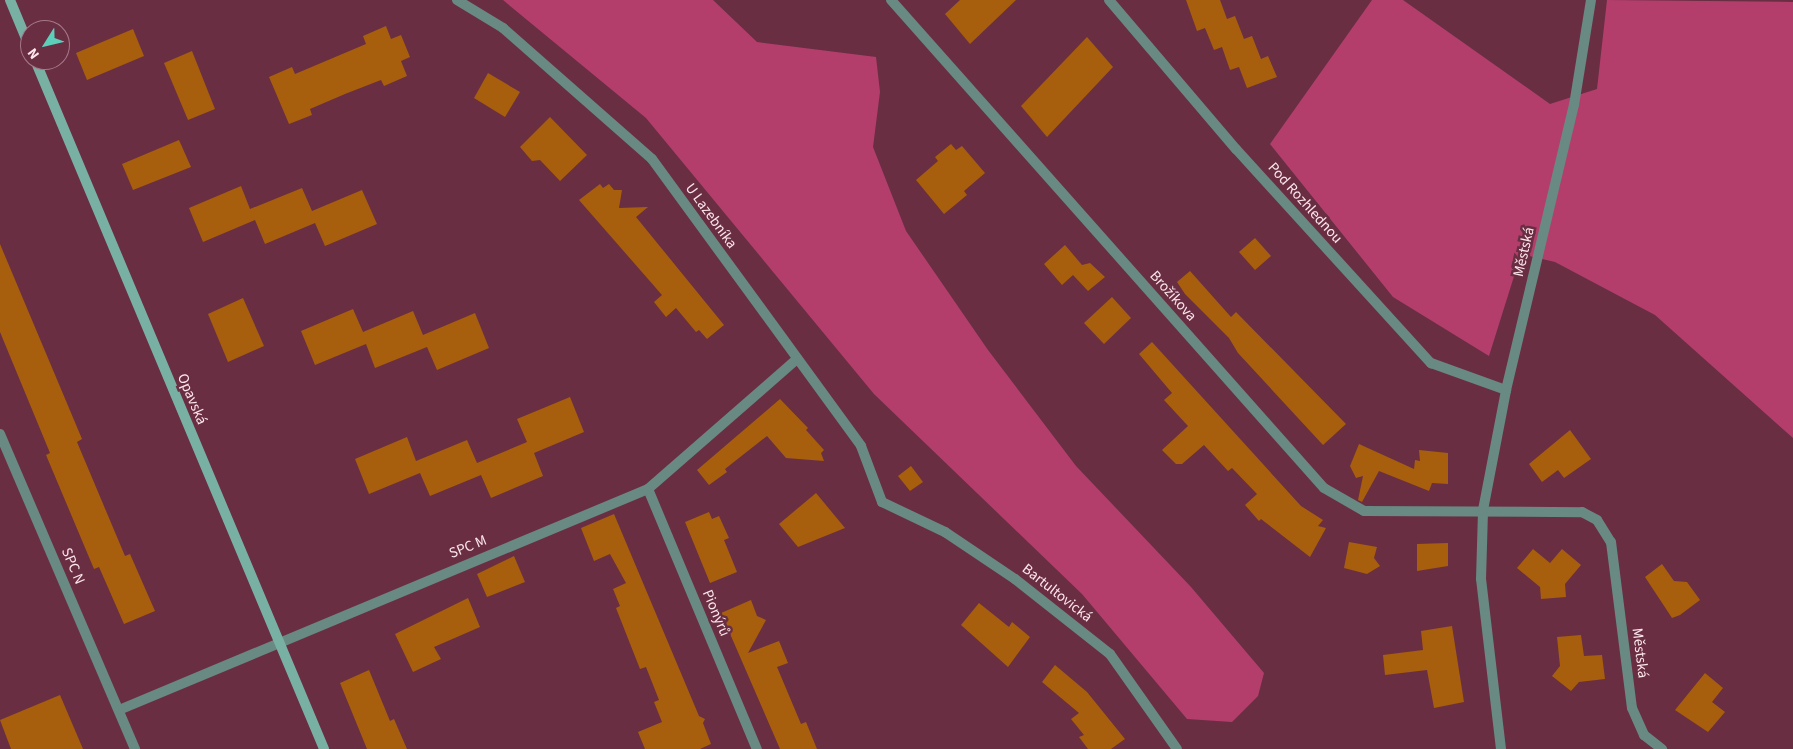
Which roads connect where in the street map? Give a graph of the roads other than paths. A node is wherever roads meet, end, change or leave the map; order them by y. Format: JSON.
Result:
{"nodes":[{"id":1,"x":10,"y":0,"type":"edge"},
{"id":2,"x":457,"y":0,"type":"edge"},
{"id":3,"x":891,"y":0,"type":"edge"},
{"id":4,"x":1109,"y":0,"type":"edge"},
{"id":5,"x":1591,"y":0,"type":"edge"},
{"id":6,"x":20,"y":24,"type":"edge"},
{"id":7,"x":39,"y":70,"type":"edge"},
{"id":8,"x":797,"y":359,"type":"junction"},
{"id":9,"x":1506,"y":390,"type":"junction"},
{"id":10,"x":0,"y":434,"type":"edge"},
{"id":11,"x":648,"y":490,"type":"junction"},
{"id":12,"x":882,"y":502,"type":"joint"},
{"id":13,"x":1483,"y":510,"type":"junction"},
{"id":14,"x":279,"y":642,"type":"junction"},
{"id":15,"x":119,"y":710,"type":"junction"},
{"id":16,"x":135,"y":749,"type":"edge"},
{"id":17,"x":324,"y":749,"type":"edge"},
{"id":18,"x":757,"y":749,"type":"edge"},
{"id":19,"x":1177,"y":749,"type":"edge"},
{"id":20,"x":1501,"y":749,"type":"edge"},
{"id":21,"x":1662,"y":749,"type":"edge"}],
"edges":[{"from":1,"to":6,"type":"main road"},
{"from":2,"to":8,"type":"street","name":"U Lazebníka"},
{"from":3,"to":13,"type":"street","name":"Brožíkova"},
{"from":4,"to":9,"type":"street","name":"Pod Rozhlednou"},
{"from":5,"to":9,"type":"street","name":"Městská"},
{"from":7,"to":14,"type":"main road","name":"Opavská"},
{"from":8,"to":11,"type":"street","name":"SPC M"},
{"from":8,"to":12,"type":"street","name":"U Lazebníka"},
{"from":9,"to":13,"type":"street","name":"Městská"},
{"from":10,"to":15,"type":"street","name":"SPC N"},
{"from":11,"to":14,"type":"street","name":"SPC M"},
{"from":11,"to":18,"type":"street","name":"Pionýrů"},
{"from":12,"to":19,"type":"street","name":"Bartultovická"},
{"from":13,"to":20,"type":"street","name":"Městská"},
{"from":13,"to":21,"type":"street","name":"Městská"},
{"from":14,"to":15,"type":"street","name":"SPC M"},
{"from":14,"to":17,"type":"main road","name":"Opavská"},
{"from":15,"to":16,"type":"street","name":"SPC N"}]}
